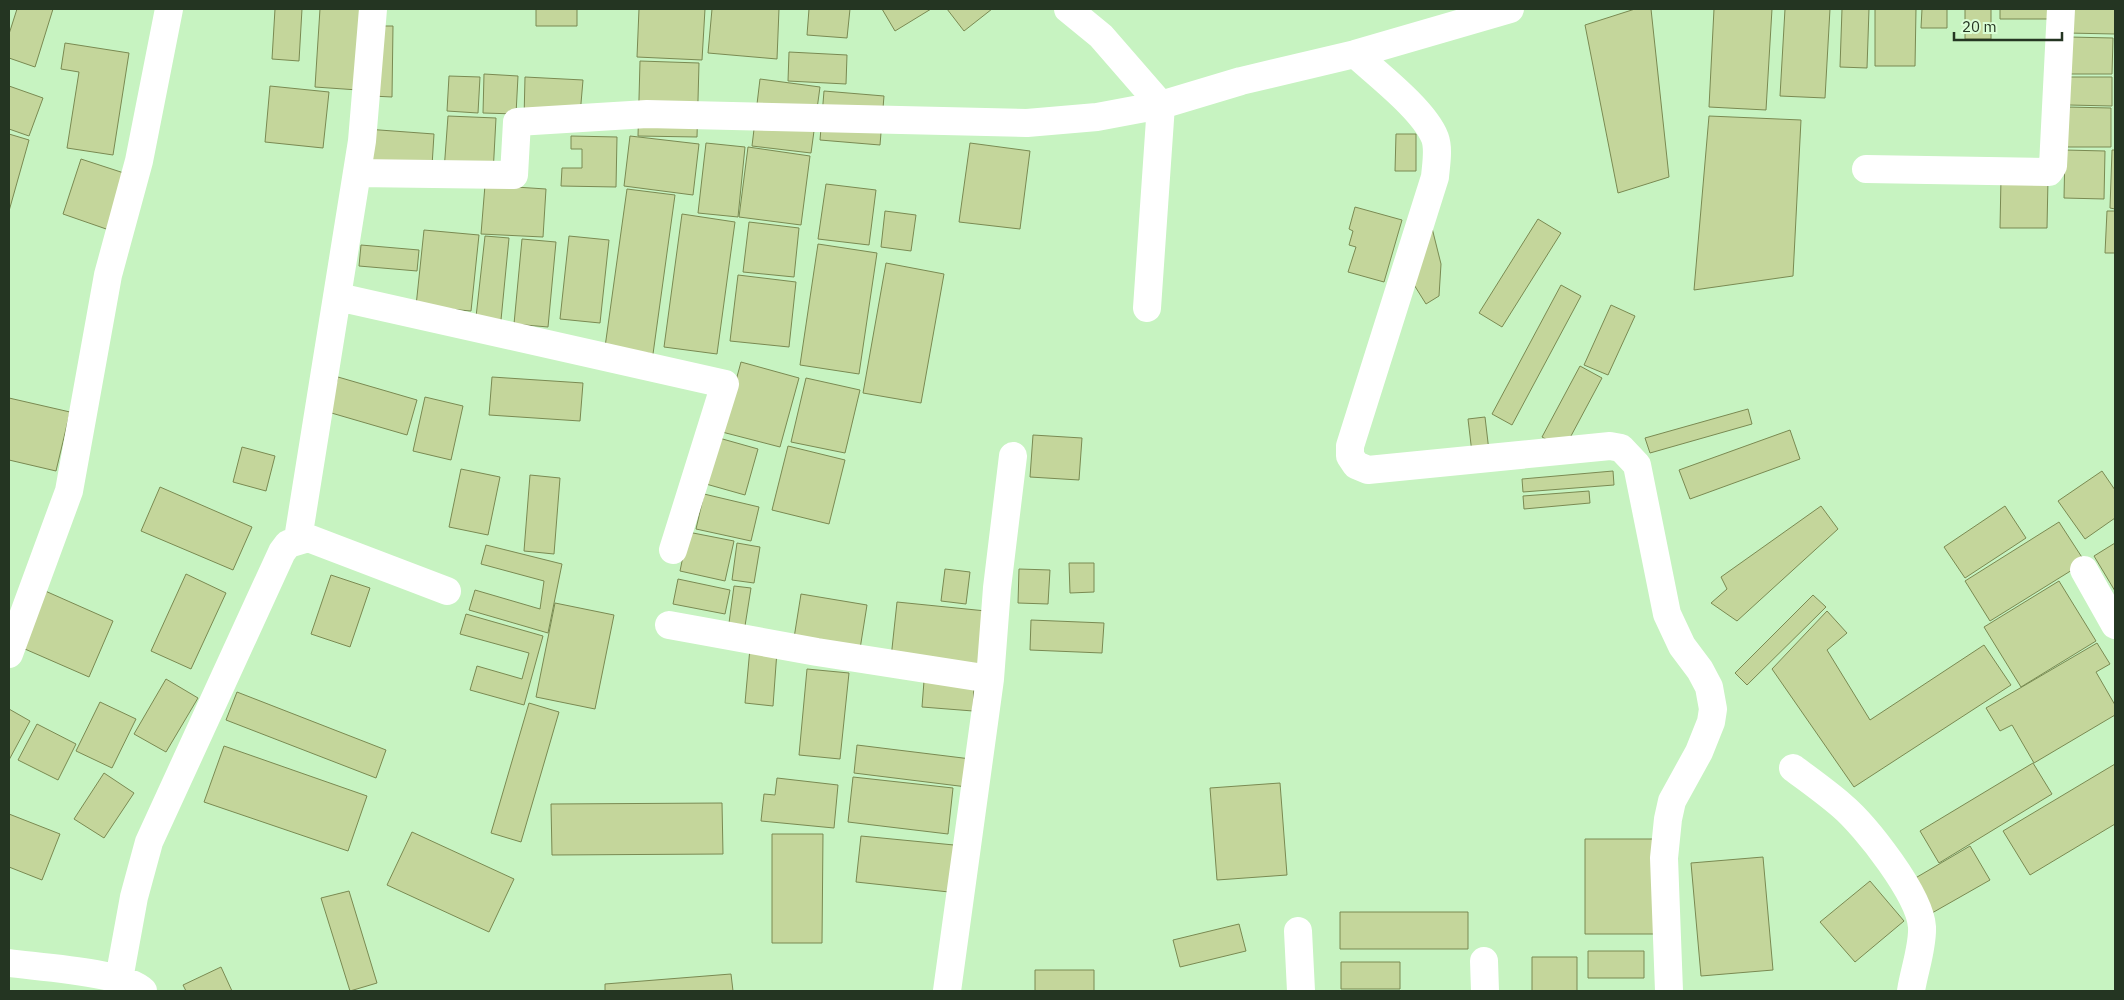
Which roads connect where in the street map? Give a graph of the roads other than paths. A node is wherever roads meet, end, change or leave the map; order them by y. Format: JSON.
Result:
{"nodes":[{"id":1,"x":169,"y":9,"type":"edge"},
{"id":2,"x":373,"y":9,"type":"edge"},
{"id":3,"x":1068,"y":9,"type":"edge"},
{"id":4,"x":1510,"y":9,"type":"edge"},
{"id":5,"x":2061,"y":9,"type":"edge"},
{"id":6,"x":1355,"y":54,"type":"junction"},
{"id":7,"x":1162,"y":105,"type":"junction"},
{"id":8,"x":1866,"y":170,"type":"dead end"},
{"id":9,"x":357,"y":173,"type":"junction"},
{"id":10,"x":338,"y":297,"type":"junction"},
{"id":11,"x":1147,"y":308,"type":"dead end"},
{"id":12,"x":1013,"y":456,"type":"dead end"},
{"id":13,"x":298,"y":539,"type":"junction"},
{"id":14,"x":673,"y":550,"type":"dead end"},
{"id":15,"x":2084,"y":570,"type":"dead end"},
{"id":16,"x":447,"y":591,"type":"dead end"},
{"id":17,"x":669,"y":625,"type":"dead end"},
{"id":18,"x":2115,"y":625,"type":"edge"},
{"id":19,"x":9,"y":654,"type":"edge"},
{"id":20,"x":990,"y":679,"type":"junction"},
{"id":21,"x":1793,"y":768,"type":"dead end"},
{"id":22,"x":1298,"y":931,"type":"dead end"},
{"id":23,"x":1484,"y":961,"type":"dead end"},
{"id":24,"x":9,"y":963,"type":"edge"},
{"id":25,"x":119,"y":979,"type":"junction"},
{"id":26,"x":143,"y":991,"type":"edge"},
{"id":27,"x":947,"y":991,"type":"edge"},
{"id":28,"x":1301,"y":991,"type":"edge"},
{"id":29,"x":1485,"y":991,"type":"edge"},
{"id":30,"x":1669,"y":991,"type":"edge"},
{"id":31,"x":1911,"y":991,"type":"edge"}],
"edges":[{"from":1,"to":19,"type":"street"},
{"from":2,"to":9,"type":"street"},
{"from":3,"to":7,"type":"street"},
{"from":4,"to":6,"type":"street"},
{"from":5,"to":8,"type":"street"},
{"from":6,"to":7,"type":"street"},
{"from":6,"to":30,"type":"street"},
{"from":7,"to":9,"type":"street"},
{"from":7,"to":11,"type":"street"},
{"from":9,"to":10,"type":"street"},
{"from":10,"to":13,"type":"street"},
{"from":10,"to":14,"type":"street"},
{"from":12,"to":20,"type":"street"},
{"from":13,"to":16,"type":"street"},
{"from":13,"to":25,"type":"street"},
{"from":15,"to":18,"type":"street"},
{"from":17,"to":20,"type":"street"},
{"from":20,"to":27,"type":"street"},
{"from":21,"to":31,"type":"street"},
{"from":22,"to":28,"type":"street"},
{"from":23,"to":29,"type":"street"},
{"from":24,"to":25,"type":"street"},
{"from":25,"to":26,"type":"street"}]}
